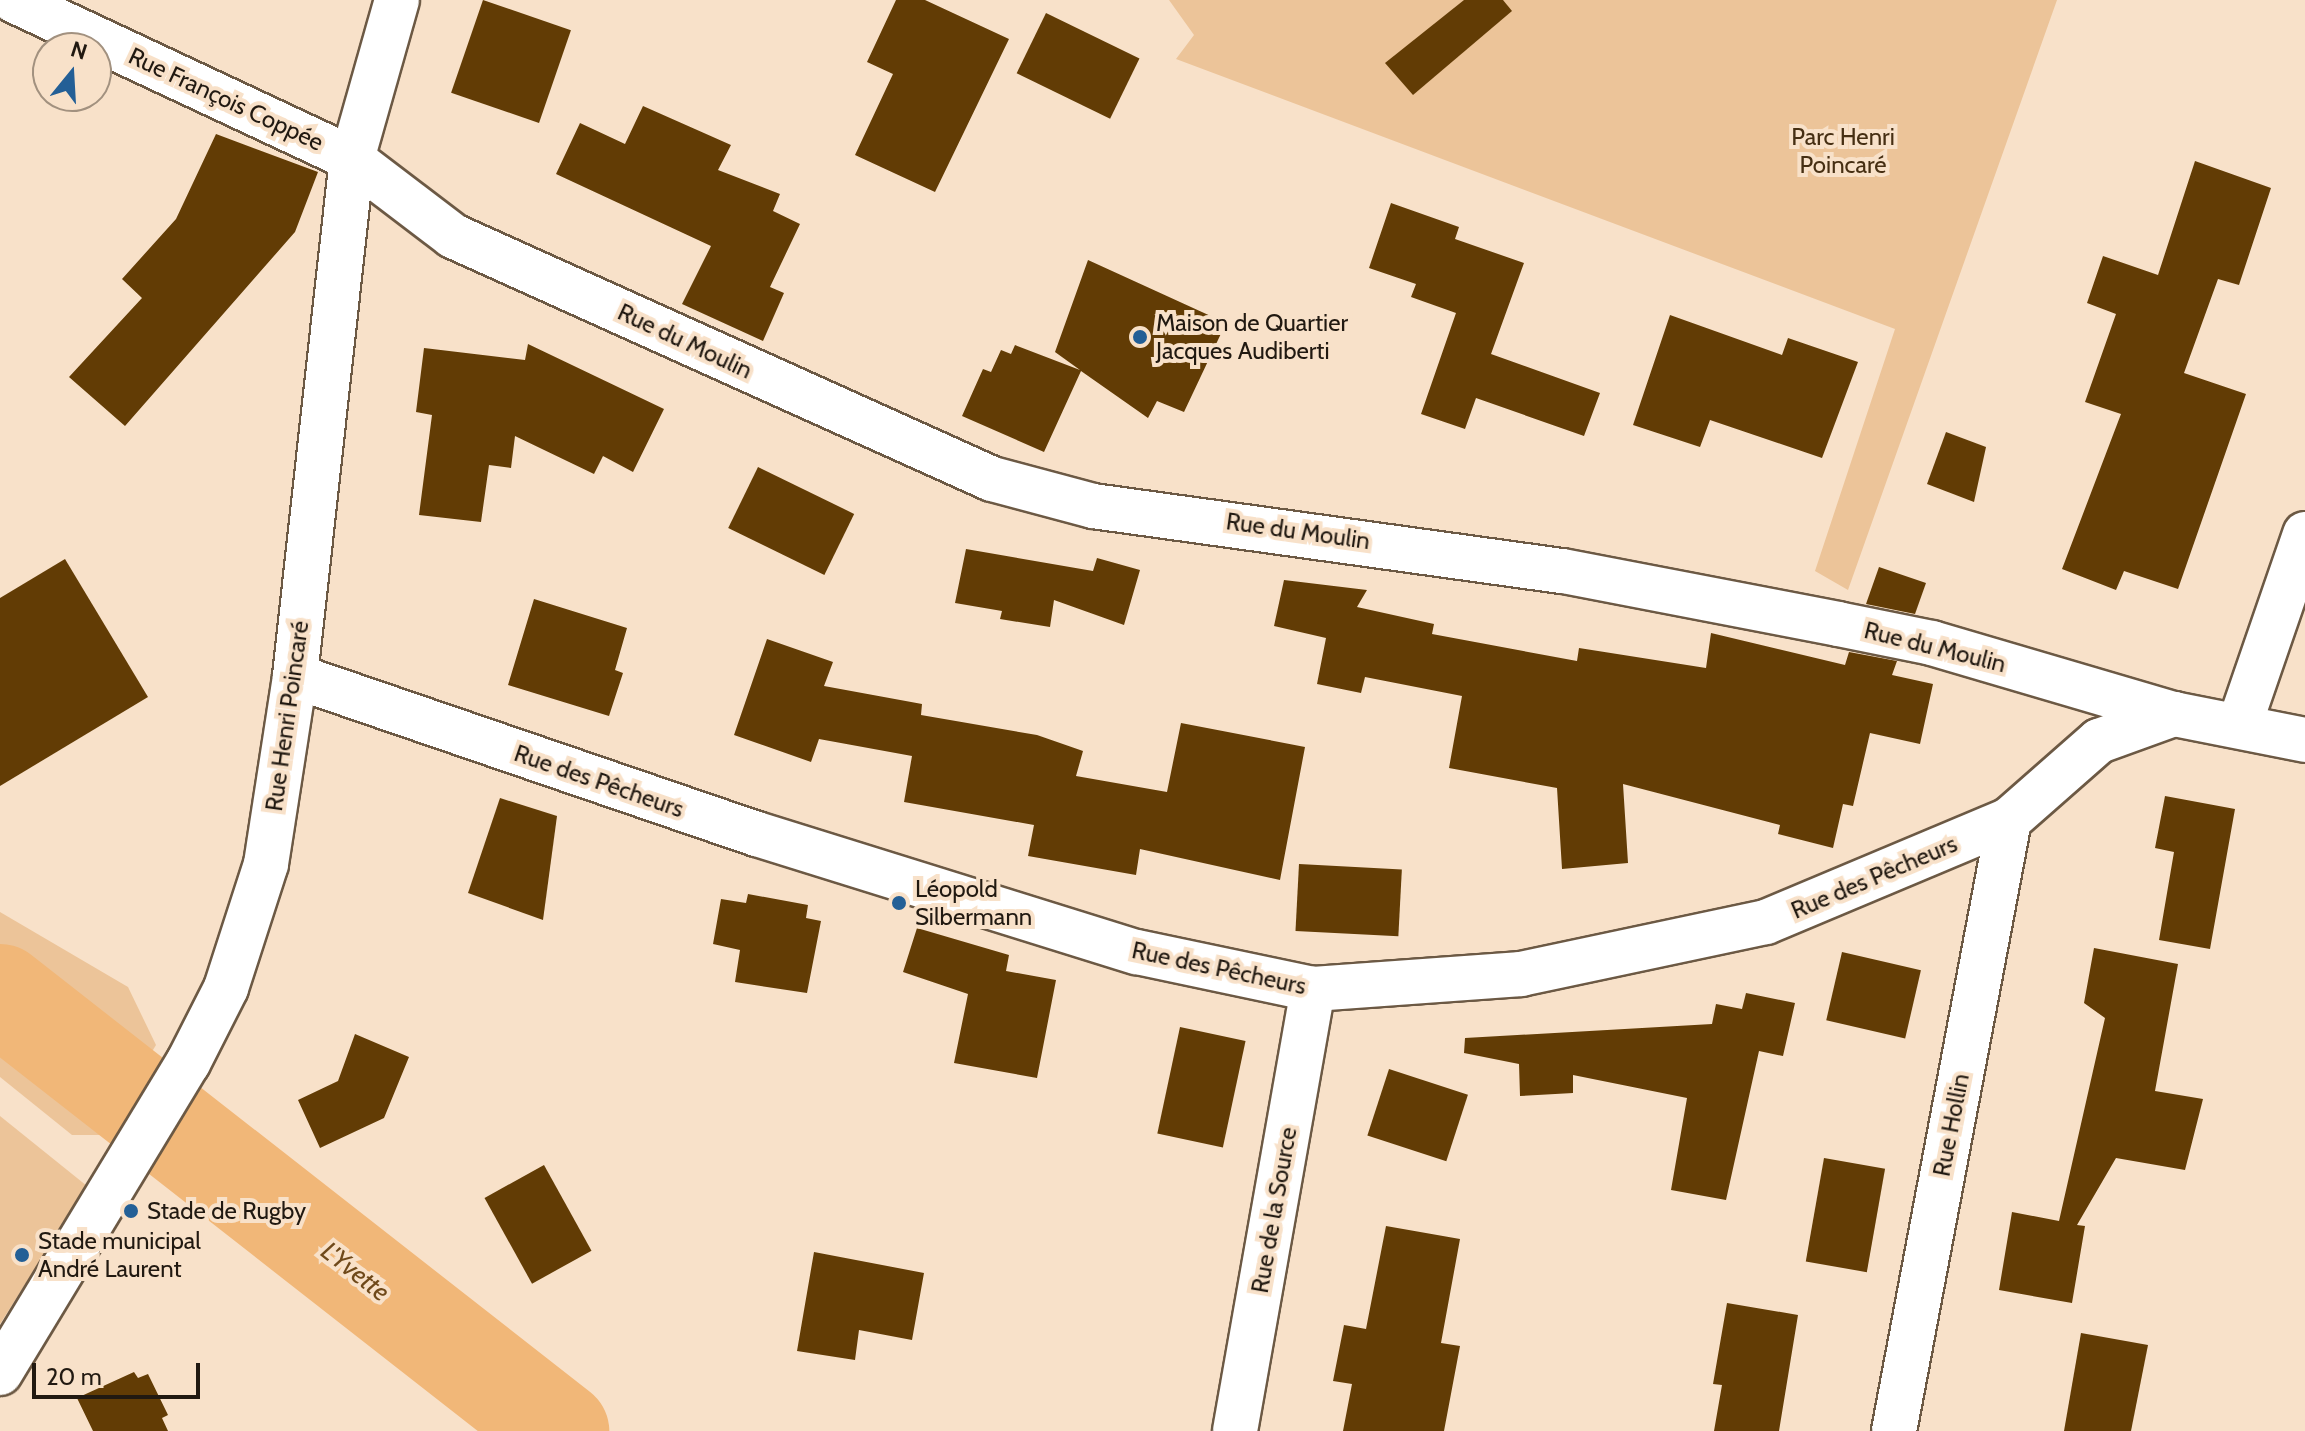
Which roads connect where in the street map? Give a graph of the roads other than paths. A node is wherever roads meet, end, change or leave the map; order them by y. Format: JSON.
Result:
{"nodes":[{"id":1,"x":13,"y":0,"type":"edge"},
{"id":2,"x":397,"y":0,"type":"edge"},
{"id":3,"x":352,"y":159,"type":"junction"},
{"id":4,"x":2305,"y":534,"type":"edge"},
{"id":5,"x":295,"y":676,"type":"junction"},
{"id":6,"x":2174,"y":714,"type":"junction"},
{"id":7,"x":2239,"y":726,"type":"junction"},
{"id":8,"x":2305,"y":740,"type":"edge"},
{"id":9,"x":2009,"y":820,"type":"junction"},
{"id":10,"x":1313,"y":989,"type":"junction"},
{"id":11,"x":0,"y":1373,"type":"edge"},
{"id":12,"x":1235,"y":1431,"type":"edge"},
{"id":13,"x":1894,"y":1431,"type":"edge"}],
"edges":[{"from":1,"to":3,"type":"street","name":"Rue François Coppée"},
{"from":2,"to":3,"type":"street","name":"Rue Henri Poincaré"},
{"from":3,"to":5,"type":"street","name":"Rue Henri Poincaré"},
{"from":3,"to":6,"type":"street","name":"Rue du Moulin"},
{"from":4,"to":7,"type":"street"},
{"from":5,"to":10,"type":"street","name":"Rue des Pêcheurs"},
{"from":5,"to":11,"type":"street","name":"Rue Henri Poincaré"},
{"from":6,"to":7,"type":"street","name":"Rue du Moulin"},
{"from":6,"to":9,"type":"street","name":"Rue des Pêcheurs"},
{"from":7,"to":8,"type":"street","name":"Rue du Moulin"},
{"from":9,"to":10,"type":"street","name":"Rue des Pêcheurs"},
{"from":9,"to":13,"type":"street","name":"Rue Hollin"},
{"from":10,"to":12,"type":"street","name":"Rue de la Source"}]}
